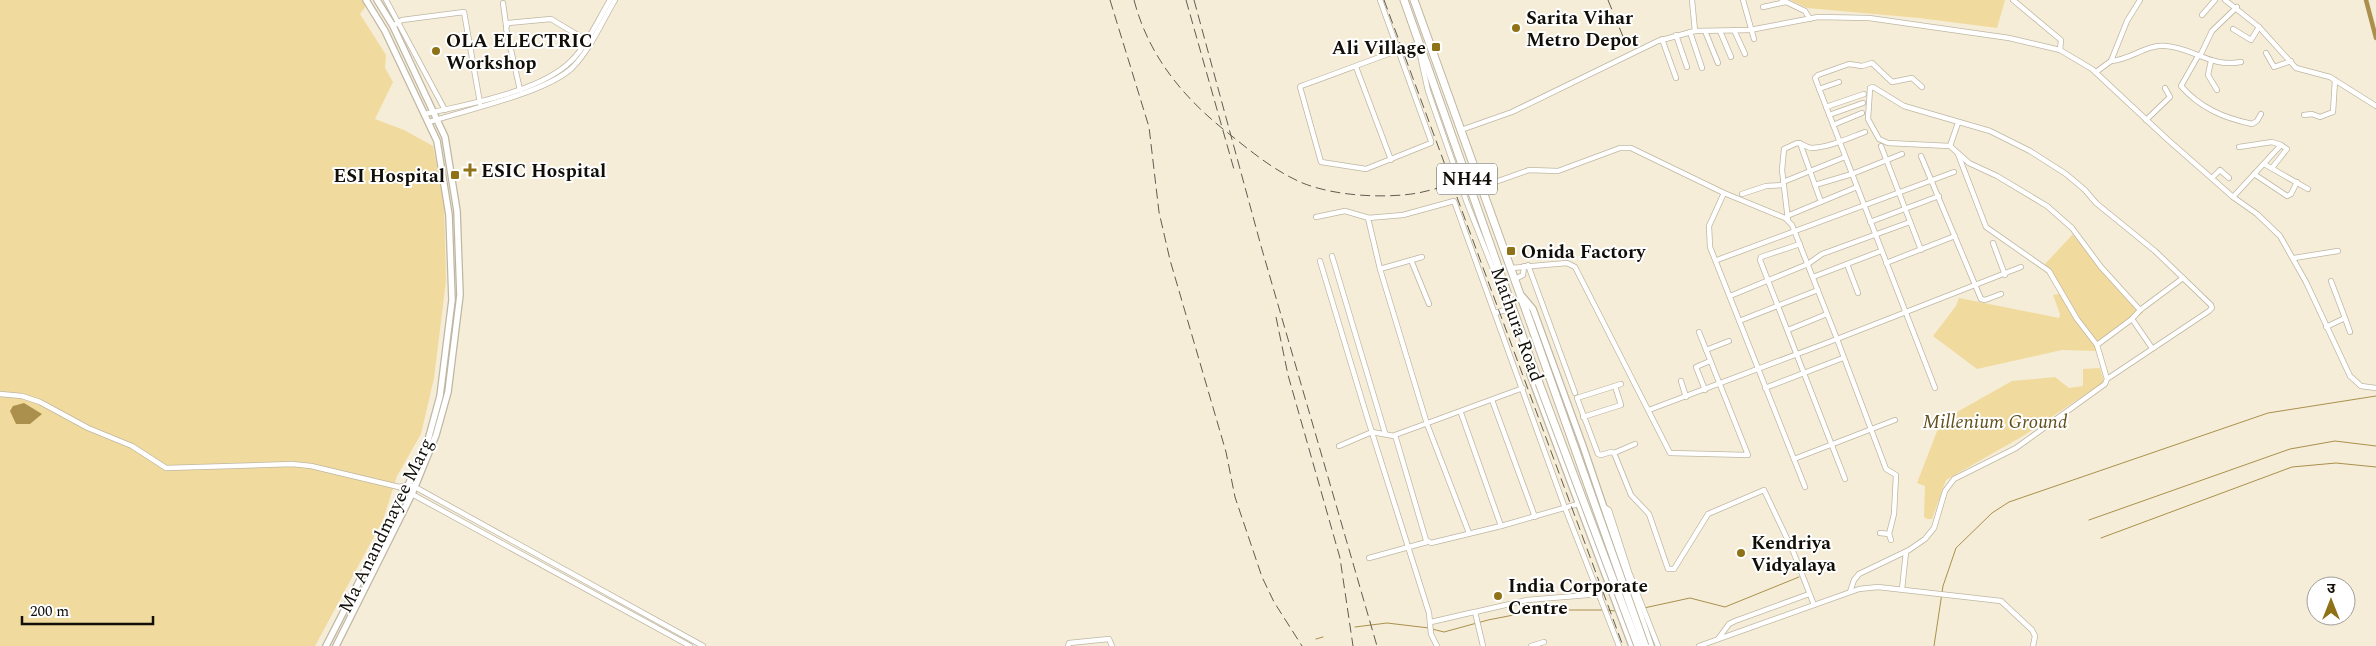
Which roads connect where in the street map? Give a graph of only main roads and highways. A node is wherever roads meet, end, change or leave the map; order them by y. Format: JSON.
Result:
{"nodes":[{"id":1,"x":366,"y":0,"type":"edge"},
{"id":2,"x":376,"y":0,"type":"edge"},
{"id":3,"x":1404,"y":0,"type":"edge"},
{"id":4,"x":1414,"y":0,"type":"edge"},
{"id":5,"x":1520,"y":294,"type":"junction"},
{"id":6,"x":1530,"y":358,"type":"junction"},
{"id":7,"x":1648,"y":644,"type":"edge"},
{"id":8,"x":326,"y":646,"type":"edge"},
{"id":9,"x":336,"y":646,"type":"edge"},
{"id":10,"x":1634,"y":646,"type":"edge"}],
"edges":[{"from":1,"to":8,"type":"main road","name":"Ma Anandmayee Marg"},
{"from":2,"to":9,"type":"main road","name":"Ma Anandmayee Marg"},
{"from":3,"to":6,"type":"highway","name":"Mathura Road","number":"NH44"},
{"from":4,"to":5,"type":"highway","name":"Mathura Road","number":"NH44"},
{"from":5,"to":7,"type":"highway","name":"Mathura Road","number":"NH44","bridge":true},
{"from":5,"to":7,"type":"main road","name":"Mathura Road"},
{"from":6,"to":10,"type":"highway","name":"Mathura Road","number":"NH44","bridge":true},
{"from":6,"to":10,"type":"main road","name":"Mathura Road"},
{"from":7,"to":10,"type":"main road"}]}
